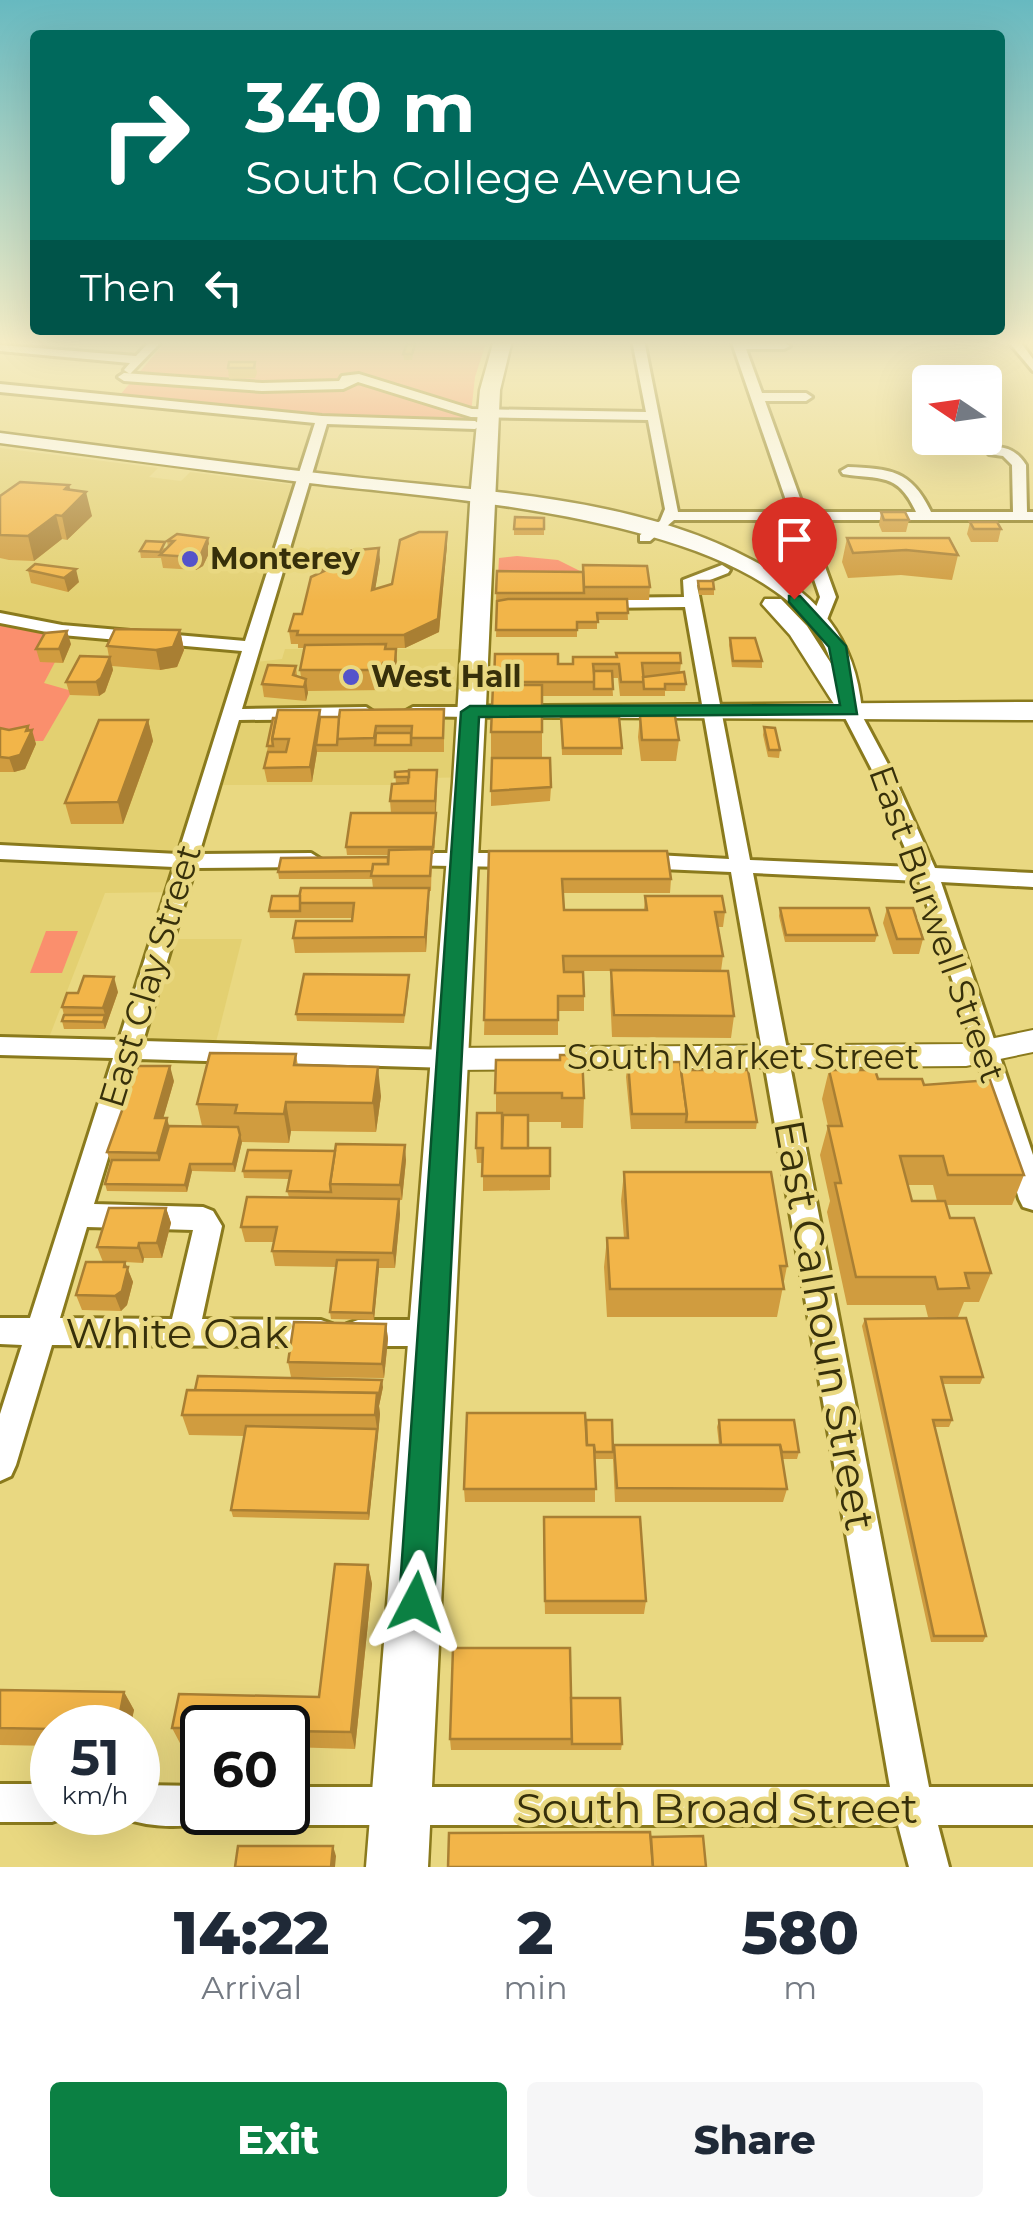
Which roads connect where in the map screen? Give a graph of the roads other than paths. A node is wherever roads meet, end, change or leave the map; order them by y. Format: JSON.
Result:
{"nodes":[{"id":1,"x":320,"y":427,"type":"edge"},
{"id":2,"x":487,"y":427,"type":"edge"},
{"id":3,"x":654,"y":427,"type":"edge"},
{"id":4,"x":768,"y":427,"type":"edge"},
{"id":5,"x":0,"y":438,"type":"edge"},
{"id":6,"x":0,"y":448,"type":"edge"},
{"id":7,"x":1002,"y":452,"type":"edge"},
{"id":8,"x":848,"y":471,"type":"dead end"},
{"id":9,"x":303,"y":482,"type":"junction"},
{"id":10,"x":481,"y":504,"type":"junction"},
{"id":11,"x":798,"y":516,"type":"junction"},
{"id":12,"x":1026,"y":516,"type":"edge"},
{"id":13,"x":926,"y":517,"type":"junction"},
{"id":14,"x":657,"y":528,"type":"junction"},
{"id":15,"x":722,"y":570,"type":"junction"},
{"id":16,"x":816,"y":571,"type":"junction"},
{"id":17,"x":794,"y":599,"type":"junction"},
{"id":18,"x":692,"y":602,"type":"junction"},
{"id":19,"x":573,"y":603,"type":"edge"},
{"id":20,"x":0,"y":618,"type":"edge"},
{"id":21,"x":818,"y":622,"type":"junction"},
{"id":22,"x":252,"y":647,"type":"junction"},
{"id":23,"x":712,"y":710,"type":"junction"},
{"id":24,"x":850,"y":710,"type":"junction"},
{"id":25,"x":1033,"y":710,"type":"edge"},
{"id":26,"x":470,"y":712,"type":"junction"},
{"id":27,"x":231,"y":715,"type":"junction"},
{"id":28,"x":0,"y":852,"type":"edge"},
{"id":29,"x":337,"y":860,"type":"edge"},
{"id":30,"x":373,"y":860,"type":"edge"},
{"id":31,"x":463,"y":860,"type":"junction"},
{"id":32,"x":534,"y":860,"type":"edge"},
{"id":33,"x":185,"y":861,"type":"junction"},
{"id":34,"x":622,"y":861,"type":"edge"},
{"id":35,"x":741,"y":865,"type":"junction"},
{"id":36,"x":926,"y":874,"type":"junction"},
{"id":37,"x":1033,"y":880,"type":"edge"},
{"id":38,"x":1032,"y":1042,"type":"edge"},
{"id":39,"x":0,"y":1046,"type":"edge"},
{"id":40,"x":126,"y":1053,"type":"junction"},
{"id":41,"x":988,"y":1054,"type":"junction"},
{"id":42,"x":776,"y":1057,"type":"junction"},
{"id":43,"x":450,"y":1059,"type":"junction"},
{"id":44,"x":1033,"y":1199,"type":"edge"},
{"id":45,"x":78,"y":1215,"type":"junction"},
{"id":46,"x":0,"y":1330,"type":"edge"},
{"id":47,"x":41,"y":1332,"type":"junction"},
{"id":48,"x":434,"y":1333,"type":"junction"},
{"id":49,"x":184,"y":1334,"type":"junction"},
{"id":50,"x":0,"y":1465,"type":"edge"},
{"id":51,"x":0,"y":1802,"type":"edge"},
{"id":52,"x":30,"y":1803,"type":"edge"},
{"id":53,"x":310,"y":1806,"type":"edge"},
{"id":54,"x":1033,"y":1806,"type":"edge"},
{"id":55,"x":400,"y":1807,"type":"junction"},
{"id":56,"x":913,"y":1808,"type":"junction"},
{"id":57,"x":397,"y":1867,"type":"edge"},
{"id":58,"x":929,"y":1867,"type":"edge"}],
"edges":[{"from":1,"to":9,"type":"street","name":"East Clay Street"},
{"from":2,"to":10,"type":"main road"},
{"from":3,"to":14,"type":"street"},
{"from":4,"to":11,"type":"street"},
{"from":5,"to":9,"type":"main road"},
{"from":6,"to":9,"type":"main road"},
{"from":7,"to":12,"type":"street"},
{"from":8,"to":13,"type":"street"},
{"from":9,"to":10,"type":"main road"},
{"from":9,"to":22,"type":"street","name":"East Clay Street"},
{"from":10,"to":14,"type":"main road"},
{"from":10,"to":26,"type":"main road"},
{"from":11,"to":13,"type":"street"},
{"from":11,"to":14,"type":"street"},
{"from":11,"to":16,"type":"street"},
{"from":12,"to":13,"type":"street"},
{"from":14,"to":15,"type":"main road"},
{"from":14,"to":17,"type":"main road"},
{"from":15,"to":18,"type":"street"},
{"from":15,"to":24,"type":"main road"},
{"from":16,"to":17,"type":"street"},
{"from":16,"to":21,"type":"street"},
{"from":17,"to":21,"type":"main road"},
{"from":18,"to":19,"type":"street"},
{"from":18,"to":23,"type":"street","name":"East Calhoun Street"},
{"from":20,"to":22,"type":"street"},
{"from":21,"to":24,"type":"main road"},
{"from":22,"to":27,"type":"street","name":"East Clay Street"},
{"from":23,"to":24,"type":"main road"},
{"from":23,"to":26,"type":"main road"},
{"from":23,"to":35,"type":"street","name":"East Calhoun Street"},
{"from":24,"to":25,"type":"main road"},
{"from":24,"to":36,"type":"street","name":"East Burwell Street"},
{"from":26,"to":27,"type":"street"},
{"from":26,"to":31,"type":"main road"},
{"from":27,"to":33,"type":"street","name":"East Clay Street"},
{"from":28,"to":33,"type":"street"},
{"from":29,"to":33,"type":"street"},
{"from":30,"to":31,"type":"street"},
{"from":31,"to":32,"type":"street"},
{"from":31,"to":43,"type":"main road"},
{"from":33,"to":40,"type":"street","name":"East Clay Street"},
{"from":34,"to":35,"type":"street"},
{"from":35,"to":36,"type":"street"},
{"from":35,"to":42,"type":"street","name":"East Calhoun Street"},
{"from":36,"to":37,"type":"street"},
{"from":36,"to":41,"type":"street","name":"East Burwell Street"},
{"from":38,"to":41,"type":"street","name":"South Market Street"},
{"from":39,"to":40,"type":"street"},
{"from":40,"to":43,"type":"street"},
{"from":40,"to":45,"type":"street","name":"East Clay Street"},
{"from":41,"to":42,"type":"street","name":"South Market Street"},
{"from":41,"to":44,"type":"street","name":"East Burwell Street"},
{"from":42,"to":43,"type":"street","name":"South Market Street"},
{"from":42,"to":56,"type":"street","name":"East Calhoun Street"},
{"from":43,"to":48,"type":"main road"},
{"from":45,"to":47,"type":"street","name":"East Clay Street"},
{"from":45,"to":49,"type":"street"},
{"from":46,"to":47,"type":"street","name":"White Oak"},
{"from":47,"to":49,"type":"street","name":"White Oak"},
{"from":47,"to":50,"type":"street","name":"East Clay Street"},
{"from":48,"to":49,"type":"street","name":"White Oak"},
{"from":48,"to":55,"type":"main road"},
{"from":51,"to":52,"type":"street"},
{"from":53,"to":55,"type":"street","name":"South Broad Street"},
{"from":54,"to":56,"type":"street","name":"South Broad Street"},
{"from":55,"to":56,"type":"street","name":"South Broad Street"},
{"from":55,"to":57,"type":"main road"},
{"from":56,"to":58,"type":"street","name":"East Calhoun Street"}]}
